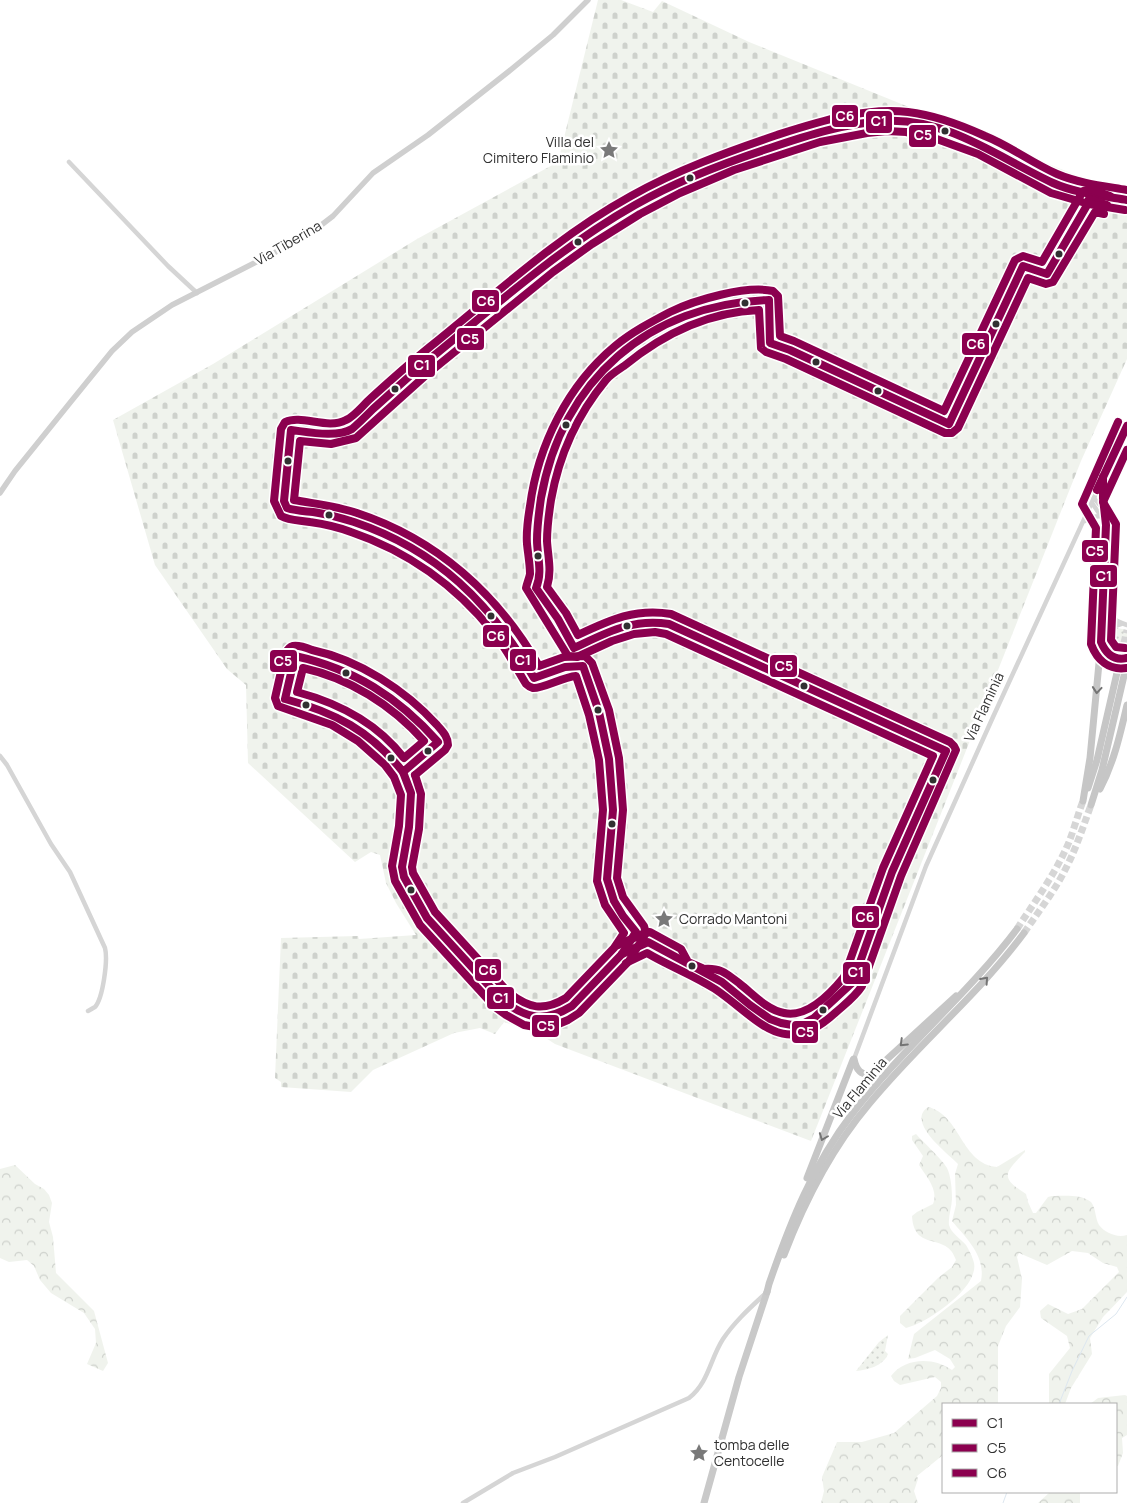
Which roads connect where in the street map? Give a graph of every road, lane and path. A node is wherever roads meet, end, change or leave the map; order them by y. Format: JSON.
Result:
{"nodes":[{"id":1,"x":588,"y":0,"type":"edge"},
{"id":2,"x":70,"y":162,"type":"dead end"},
{"id":3,"x":197,"y":293,"type":"junction"},
{"id":4,"x":1127,"y":426,"type":"edge"},
{"id":5,"x":1103,"y":477,"type":"junction"},
{"id":6,"x":1,"y":490,"type":"edge"},
{"id":7,"x":1093,"y":500,"type":"junction"},
{"id":8,"x":1104,"y":510,"type":"junction"},
{"id":9,"x":1101,"y":516,"type":"junction"},
{"id":10,"x":1106,"y":525,"type":"junction"},
{"id":11,"x":1081,"y":526,"type":"junction"},
{"id":12,"x":1103,"y":603,"type":"junction"},
{"id":13,"x":1126,"y":624,"type":"edge"},
{"id":14,"x":1101,"y":642,"type":"junction"},
{"id":15,"x":1127,"y":658,"type":"edge"},
{"id":16,"x":1122,"y":666,"type":"edge"},
{"id":17,"x":1127,"y":705,"type":"edge"},
{"id":18,"x":0,"y":756,"type":"edge"},
{"id":19,"x":967,"y":990,"type":"junction"},
{"id":20,"x":88,"y":1011,"type":"dead end"},
{"id":21,"x":854,"y":1059,"type":"junction"},
{"id":22,"x":801,"y":1198,"type":"junction"},
{"id":23,"x":767,"y":1292,"type":"junction"},
{"id":24,"x":463,"y":1503,"type":"edge"},
{"id":25,"x":704,"y":1503,"type":"edge"}],
"edges":[{"from":1,"to":3,"type":"main road","name":"Via Tiberina"},
{"from":2,"to":3,"type":"street"},
{"from":3,"to":6,"type":"main road","name":"Via Tiberina"},
{"from":4,"to":5,"type":"street","name":"Via Flaminia"},
{"from":5,"to":7,"type":"street","name":"Via Flaminia"},
{"from":5,"to":8,"type":"street"},
{"from":7,"to":8,"type":"street"},
{"from":7,"to":9,"type":"street"},
{"from":7,"to":11,"type":"street","name":"Via Flaminia"},
{"from":8,"to":10,"type":"street"},
{"from":9,"to":10,"type":"street"},
{"from":9,"to":11,"type":"street"},
{"from":10,"to":12,"type":"street"},
{"from":11,"to":21,"type":"street","name":"Via Flaminia"},
{"from":12,"to":13,"type":"street"},
{"from":12,"to":14,"type":"street"},
{"from":13,"to":14,"type":"street"},
{"from":14,"to":15,"type":"street"},
{"from":14,"to":16,"type":"highway","one_way":true},
{"from":16,"to":17,"type":"highway"},
{"from":18,"to":20,"type":"street"},
{"from":19,"to":21,"type":"highway","one_way":true},
{"from":19,"to":22,"type":"highway","name":"Via Flaminia"},
{"from":23,"to":19,"type":"highway","name":"Via Flaminia","one_way":true},
{"from":21,"to":22,"type":"highway","one_way":true},
{"from":22,"to":23,"type":"highway","name":"Via Flaminia"},
{"from":23,"to":24,"type":"street"},
{"from":23,"to":25,"type":"main road","name":"Via Flaminia"}]}
